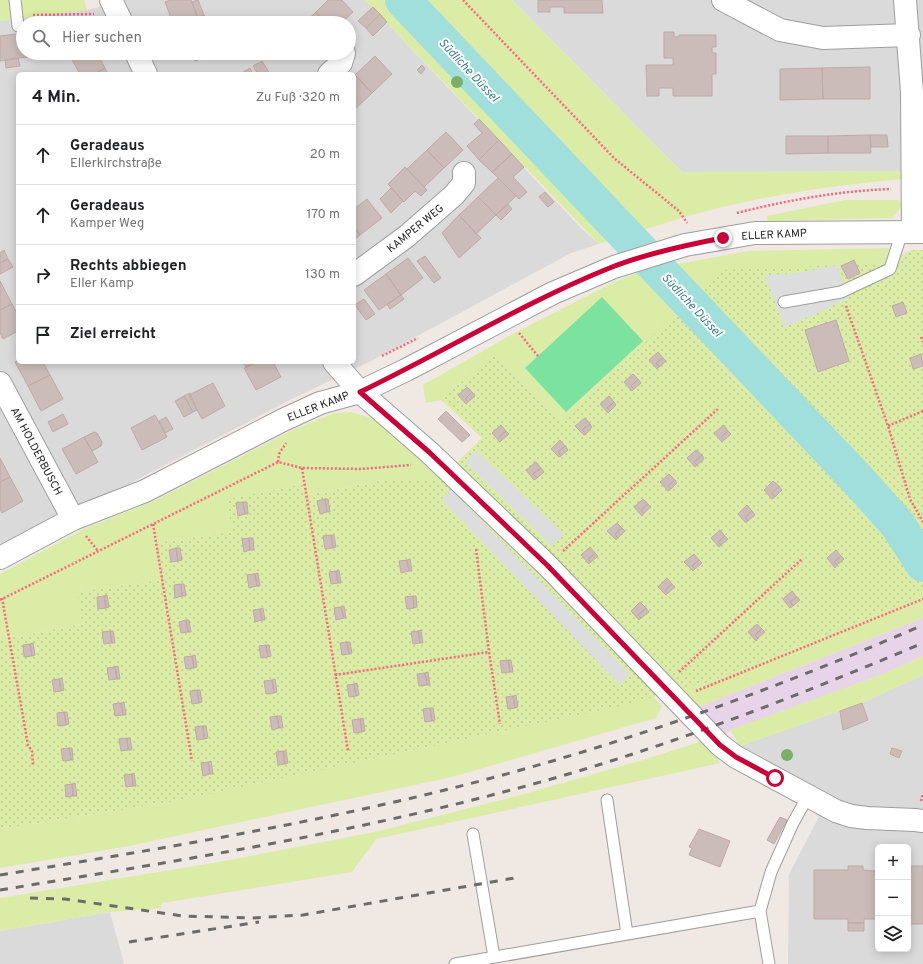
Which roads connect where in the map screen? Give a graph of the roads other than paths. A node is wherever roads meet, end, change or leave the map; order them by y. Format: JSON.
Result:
{"nodes":[{"id":1,"x":15,"y":0,"type":"edge"},
{"id":2,"x":723,"y":0,"type":"edge"},
{"id":3,"x":905,"y":0,"type":"edge"},
{"id":4,"x":17,"y":16,"type":"edge"},
{"id":5,"x":909,"y":35,"type":"junction"},
{"id":6,"x":139,"y":60,"type":"edge"},
{"id":7,"x":342,"y":60,"type":"edge"},
{"id":8,"x":145,"y":72,"type":"edge"},
{"id":9,"x":331,"y":72,"type":"edge"},
{"id":10,"x":464,"y":173,"type":"dead end"},
{"id":11,"x":913,"y":232,"type":"edge"},
{"id":12,"x":356,"y":274,"type":"edge"},
{"id":13,"x":784,"y":302,"type":"dead end"},
{"id":14,"x":336,"y":364,"type":"edge"},
{"id":15,"x":0,"y":383,"type":"edge"},
{"id":16,"x":360,"y":392,"type":"junction"},
{"id":17,"x":73,"y":519,"type":"junction"},
{"id":18,"x":0,"y":558,"type":"edge"},
{"id":19,"x":808,"y":796,"type":"junction"},
{"id":20,"x":607,"y":800,"type":"dead end"},
{"id":21,"x":923,"y":821,"type":"edge"},
{"id":22,"x":473,"y":834,"type":"dead end"},
{"id":23,"x":760,"y":911,"type":"junction"},
{"id":24,"x":627,"y":934,"type":"junction"},
{"id":25,"x":494,"y":957,"type":"junction"},
{"id":26,"x":455,"y":964,"type":"edge"},
{"id":27,"x":769,"y":964,"type":"edge"}],
"edges":[{"from":1,"to":4,"type":"lane"},
{"from":2,"to":5,"type":"street"},
{"from":3,"to":5,"type":"street"},
{"from":5,"to":11,"type":"street"},
{"from":6,"to":8,"type":"street"},
{"from":7,"to":9,"type":"street"},
{"from":10,"to":12,"type":"street","name":"KAMPER WEG"},
{"from":11,"to":13,"type":"lane"},
{"from":11,"to":16,"type":"street","name":"ELLER KAMP"},
{"from":14,"to":16,"type":"street"},
{"from":15,"to":17,"type":"street","name":"AM HOLDERBUSCH"},
{"from":16,"to":17,"type":"street","name":"ELLER KAMP"},
{"from":16,"to":19,"type":"street"},
{"from":17,"to":18,"type":"street","name":"ELLER KAMP"},
{"from":19,"to":21,"type":"street"},
{"from":19,"to":23,"type":"lane"},
{"from":20,"to":24,"type":"lane"},
{"from":22,"to":25,"type":"lane"},
{"from":23,"to":24,"type":"lane"},
{"from":23,"to":27,"type":"lane"},
{"from":24,"to":25,"type":"lane"},
{"from":25,"to":26,"type":"lane"}]}
